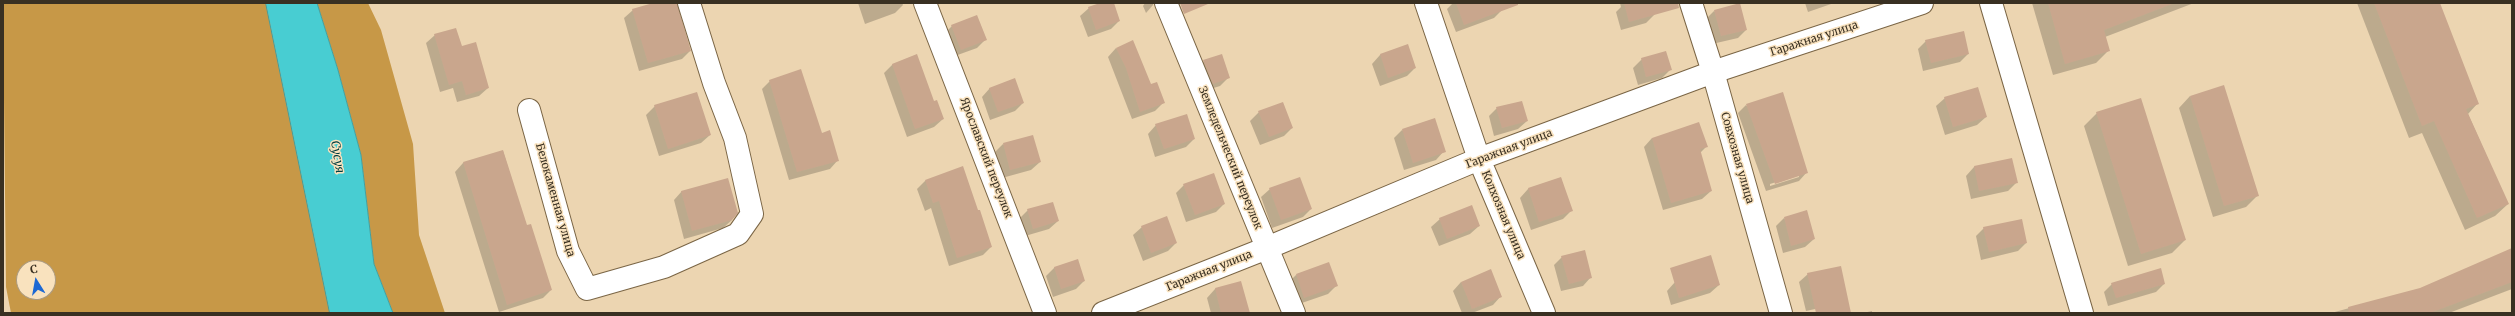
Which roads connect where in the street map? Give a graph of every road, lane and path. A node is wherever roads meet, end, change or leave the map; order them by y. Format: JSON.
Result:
{"nodes":[{"id":1,"x":689,"y":3,"type":"edge"},
{"id":2,"x":925,"y":3,"type":"edge"},
{"id":3,"x":1166,"y":3,"type":"edge"},
{"id":4,"x":1426,"y":3,"type":"edge"},
{"id":5,"x":1691,"y":3,"type":"edge"},
{"id":6,"x":1922,"y":3,"type":"edge"},
{"id":7,"x":1992,"y":3,"type":"edge"},
{"id":8,"x":1713,"y":72,"type":"junction"},
{"id":9,"x":529,"y":110,"type":"dead end"},
{"id":10,"x":1479,"y":159,"type":"junction"},
{"id":11,"x":1268,"y":248,"type":"junction"},
{"id":12,"x":1045,"y":313,"type":"edge"},
{"id":13,"x":1102,"y":313,"type":"edge"},
{"id":14,"x":1294,"y":313,"type":"edge"},
{"id":15,"x":1544,"y":313,"type":"edge"},
{"id":16,"x":1781,"y":313,"type":"edge"},
{"id":17,"x":2082,"y":313,"type":"edge"}],
"edges":[{"from":1,"to":9,"type":"street","name":"Белокаменная улица"},
{"from":2,"to":12,"type":"street","name":"Ярославский переулок"},
{"from":3,"to":11,"type":"street","name":"Земледельческий переулок"},
{"from":4,"to":10,"type":"street","name":"Колхозная улица"},
{"from":5,"to":8,"type":"street","name":"Совхозная улица"},
{"from":6,"to":8,"type":"street","name":"Гаражная улица"},
{"from":7,"to":17,"type":"street"},
{"from":8,"to":10,"type":"street","name":"Гаражная улица"},
{"from":8,"to":16,"type":"street","name":"Совхозная улица"},
{"from":10,"to":11,"type":"street","name":"Гаражная улица"},
{"from":10,"to":15,"type":"street","name":"Колхозная улица"},
{"from":11,"to":13,"type":"street","name":"Гаражная улица"},
{"from":11,"to":14,"type":"street","name":"Земледельческий переулок"}]}
